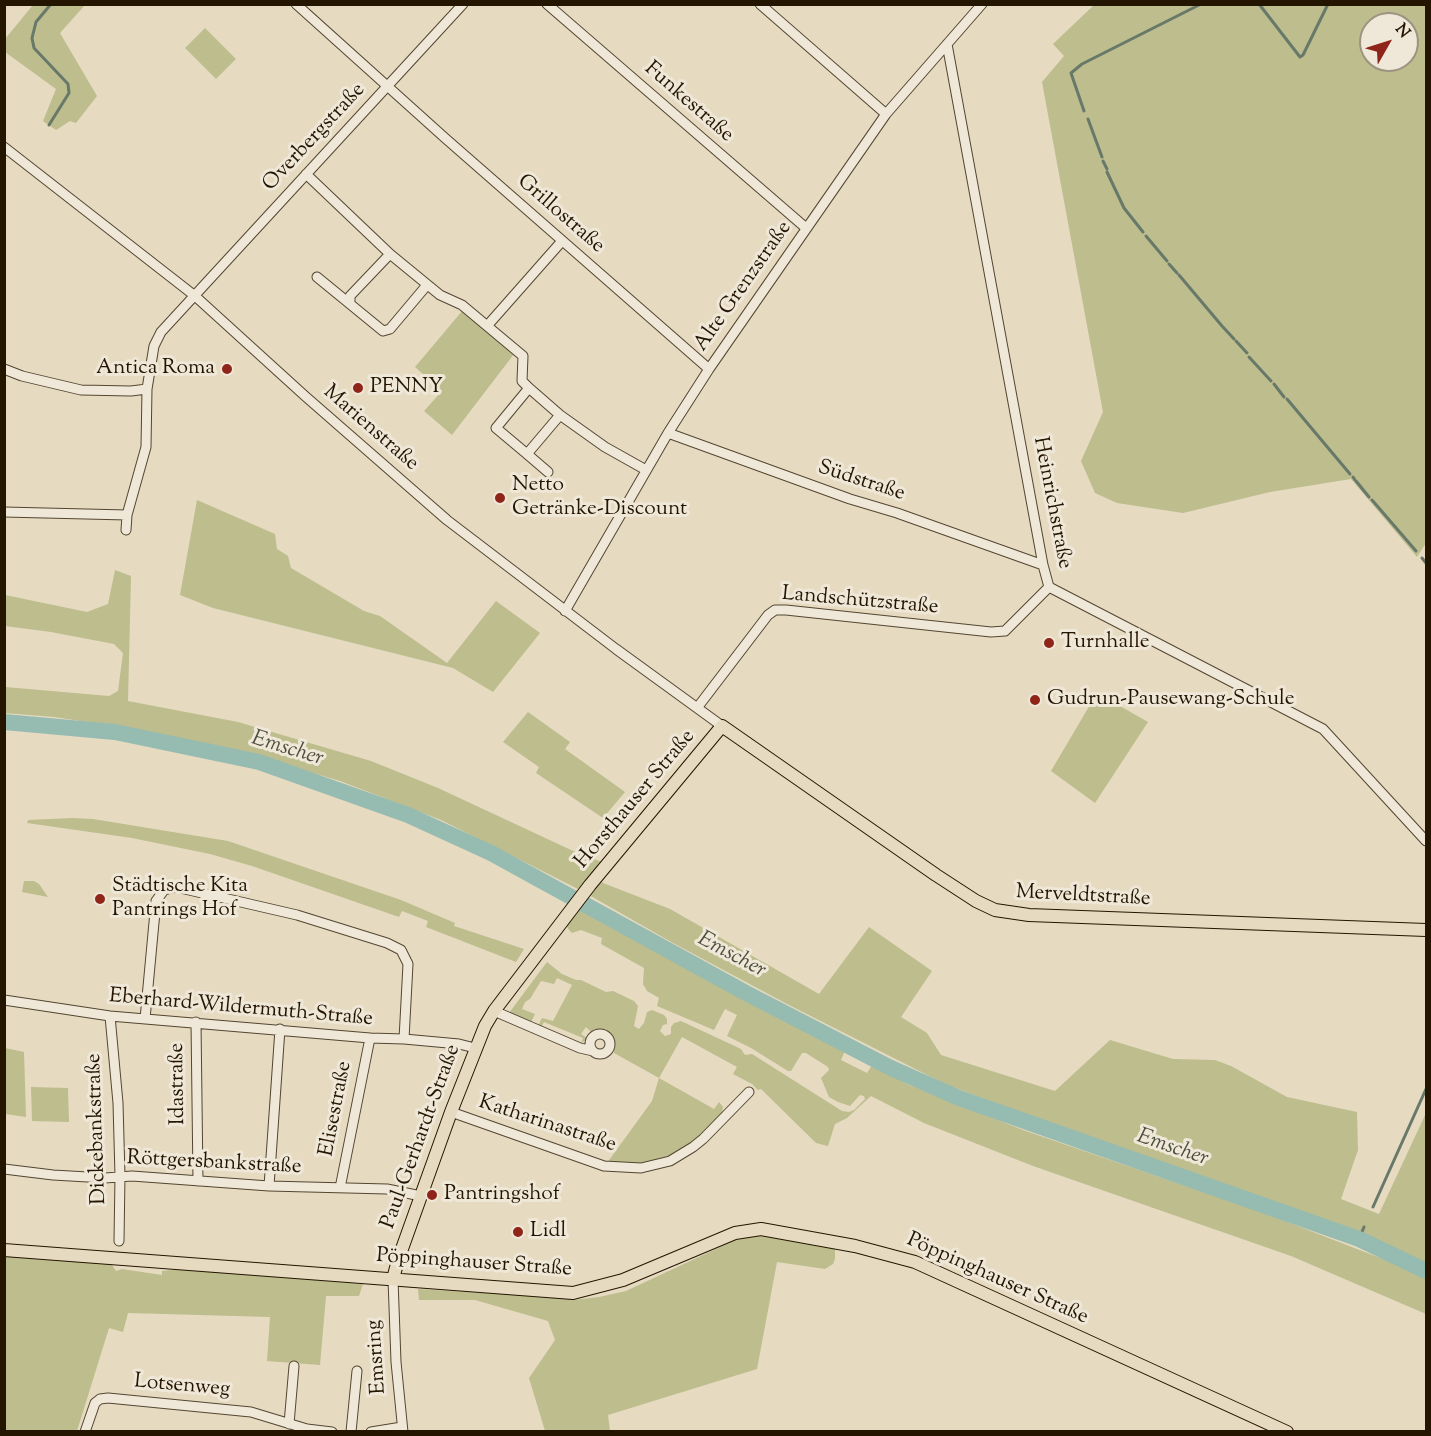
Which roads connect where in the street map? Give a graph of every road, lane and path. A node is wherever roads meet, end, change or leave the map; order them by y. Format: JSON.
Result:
{"nodes":[{"id":1,"x":296,"y":4,"type":"edge"},
{"id":2,"x":463,"y":4,"type":"edge"},
{"id":3,"x":547,"y":4,"type":"edge"},
{"id":4,"x":760,"y":4,"type":"edge"},
{"id":5,"x":982,"y":4,"type":"edge"},
{"id":6,"x":947,"y":44,"type":"junction"},
{"id":7,"x":387,"y":86,"type":"junction"},
{"id":8,"x":886,"y":114,"type":"junction"},
{"id":9,"x":4,"y":147,"type":"edge"},
{"id":10,"x":306,"y":174,"type":"junction"},
{"id":11,"x":806,"y":228,"type":"junction"},
{"id":12,"x":562,"y":241,"type":"junction"},
{"id":13,"x":390,"y":254,"type":"junction"},
{"id":14,"x":317,"y":277,"type":"dead end"},
{"id":15,"x":428,"y":285,"type":"junction"},
{"id":16,"x":195,"y":296,"type":"junction"},
{"id":17,"x":350,"y":304,"type":"junction"},
{"id":18,"x":487,"y":326,"type":"junction"},
{"id":19,"x":4,"y":369,"type":"edge"},
{"id":20,"x":709,"y":369,"type":"junction"},
{"id":21,"x":529,"y":388,"type":"junction"},
{"id":22,"x":147,"y":389,"type":"junction"},
{"id":23,"x":560,"y":415,"type":"junction"},
{"id":24,"x":668,"y":433,"type":"junction"},
{"id":25,"x":527,"y":454,"type":"junction"},
{"id":26,"x":646,"y":470,"type":"junction"},
{"id":27,"x":548,"y":472,"type":"dead end"},
{"id":28,"x":4,"y":512,"type":"edge"},
{"id":29,"x":127,"y":515,"type":"junction"},
{"id":30,"x":126,"y":530,"type":"dead end"},
{"id":31,"x":1043,"y":565,"type":"junction"},
{"id":32,"x":1049,"y":587,"type":"junction"},
{"id":33,"x":565,"y":611,"type":"junction"},
{"id":34,"x":697,"y":708,"type":"junction"},
{"id":35,"x":723,"y":726,"type":"junction"},
{"id":36,"x":1426,"y":841,"type":"edge"},
{"id":37,"x":579,"y":899,"type":"joint"},
{"id":38,"x":1426,"y":930,"type":"edge"},
{"id":39,"x":4,"y":1000,"type":"edge"},
{"id":40,"x":494,"y":1011,"type":"junction"},
{"id":41,"x":110,"y":1016,"type":"junction"},
{"id":42,"x":145,"y":1018,"type":"junction"},
{"id":43,"x":196,"y":1022,"type":"junction"},
{"id":44,"x":280,"y":1029,"type":"junction"},
{"id":45,"x":370,"y":1038,"type":"junction"},
{"id":46,"x":404,"y":1039,"type":"junction"},
{"id":47,"x":475,"y":1048,"type":"junction"},
{"id":48,"x":593,"y":1051,"type":"dead end"},
{"id":49,"x":748,"y":1092,"type":"dead end"},
{"id":50,"x":451,"y":1112,"type":"junction"},
{"id":51,"x":4,"y":1169,"type":"edge"},
{"id":52,"x":120,"y":1176,"type":"junction"},
{"id":53,"x":198,"y":1181,"type":"junction"},
{"id":54,"x":269,"y":1186,"type":"junction"},
{"id":55,"x":340,"y":1188,"type":"junction"},
{"id":56,"x":421,"y":1196,"type":"junction"},
{"id":57,"x":119,"y":1240,"type":"dead end"},
{"id":58,"x":4,"y":1250,"type":"edge"},
{"id":59,"x":393,"y":1279,"type":"junction"},
{"id":60,"x":294,"y":1366,"type":"dead end"},
{"id":61,"x":357,"y":1371,"type":"dead end"},
{"id":62,"x":289,"y":1424,"type":"junction"},
{"id":63,"x":403,"y":1429,"type":"edge"},
{"id":64,"x":86,"y":1431,"type":"edge"},
{"id":65,"x":332,"y":1431,"type":"edge"},
{"id":66,"x":351,"y":1431,"type":"edge"},
{"id":67,"x":371,"y":1431,"type":"edge"},
{"id":68,"x":1287,"y":1431,"type":"edge"}],
"edges":[{"from":1,"to":7,"type":"street","name":"Grillostraße"},
{"from":2,"to":7,"type":"street","name":"Overbergstraße"},
{"from":3,"to":11,"type":"street","name":"Funkestraße"},
{"from":4,"to":8,"type":"street"},
{"from":5,"to":6,"type":"street","name":"Alte Grenzstraße"},
{"from":6,"to":8,"type":"street","name":"Alte Grenzstraße"},
{"from":6,"to":31,"type":"street","name":"Heinrichstraße"},
{"from":7,"to":10,"type":"street","name":"Overbergstraße"},
{"from":7,"to":12,"type":"street","name":"Grillostraße"},
{"from":8,"to":11,"type":"street","name":"Alte Grenzstraße"},
{"from":9,"to":16,"type":"street","name":"Marienstraße"},
{"from":10,"to":13,"type":"street"},
{"from":10,"to":16,"type":"street","name":"Overbergstraße"},
{"from":11,"to":20,"type":"street","name":"Alte Grenzstraße"},
{"from":12,"to":18,"type":"street"},
{"from":12,"to":20,"type":"street","name":"Grillostraße"},
{"from":13,"to":15,"type":"street"},
{"from":13,"to":17,"type":"street"},
{"from":14,"to":17,"type":"street"},
{"from":15,"to":17,"type":"street"},
{"from":15,"to":18,"type":"street"},
{"from":16,"to":22,"type":"street","name":"Overbergstraße"},
{"from":16,"to":33,"type":"street","name":"Marienstraße"},
{"from":18,"to":21,"type":"street"},
{"from":19,"to":22,"type":"street"},
{"from":20,"to":24,"type":"street","name":"Alte Grenzstraße"},
{"from":21,"to":23,"type":"street"},
{"from":21,"to":25,"type":"street"},
{"from":22,"to":29,"type":"street","name":"Overbergstraße"},
{"from":23,"to":25,"type":"street"},
{"from":23,"to":26,"type":"street"},
{"from":24,"to":26,"type":"street","name":"Alte Grenzstraße"},
{"from":24,"to":31,"type":"street","name":"Südstraße"},
{"from":25,"to":27,"type":"street"},
{"from":26,"to":33,"type":"street","name":"Alte Grenzstraße"},
{"from":28,"to":29,"type":"street"},
{"from":29,"to":30,"type":"street","name":"Overbergstraße"},
{"from":31,"to":32,"type":"street","name":"Heinrichstraße"},
{"from":32,"to":34,"type":"street","name":"Landschützstraße"},
{"from":32,"to":36,"type":"street","name":"Heinrichstraße"},
{"from":33,"to":34,"type":"street","name":"Marienstraße"},
{"from":34,"to":35,"type":"street","name":"Marienstraße"},
{"from":35,"to":37,"type":"main road","name":"Horsthauser Straße"},
{"from":35,"to":38,"type":"main road","name":"Merveldtstraße"},
{"from":37,"to":40,"type":"main road","name":"Paul-Gerhardt-Straße"},
{"from":39,"to":41,"type":"street","name":"Eberhard-Wildermuth-Straße"},
{"from":40,"to":47,"type":"main road","name":"Paul-Gerhardt-Straße"},
{"from":40,"to":48,"type":"street"},
{"from":41,"to":42,"type":"street","name":"Eberhard-Wildermuth-Straße"},
{"from":41,"to":52,"type":"street","name":"Dickebankstraße"},
{"from":42,"to":43,"type":"street","name":"Eberhard-Wildermuth-Straße"},
{"from":42,"to":46,"type":"street"},
{"from":43,"to":44,"type":"street","name":"Eberhard-Wildermuth-Straße"},
{"from":43,"to":53,"type":"street","name":"Idastraße"},
{"from":44,"to":45,"type":"street","name":"Eberhard-Wildermuth-Straße"},
{"from":44,"to":54,"type":"street"},
{"from":45,"to":46,"type":"street","name":"Eberhard-Wildermuth-Straße"},
{"from":45,"to":55,"type":"street","name":"Elisestraße"},
{"from":46,"to":47,"type":"street","name":"Eberhard-Wildermuth-Straße"},
{"from":47,"to":50,"type":"main road","name":"Paul-Gerhardt-Straße"},
{"from":49,"to":50,"type":"street","name":"Katharinastraße"},
{"from":50,"to":56,"type":"main road","name":"Paul-Gerhardt-Straße"},
{"from":51,"to":52,"type":"street","name":"Röttgersbankstraße"},
{"from":52,"to":53,"type":"street","name":"Röttgersbankstraße"},
{"from":52,"to":57,"type":"street","name":"Dickebankstraße"},
{"from":53,"to":54,"type":"street","name":"Röttgersbankstraße"},
{"from":54,"to":55,"type":"street","name":"Röttgersbankstraße"},
{"from":55,"to":56,"type":"street","name":"Röttgersbankstraße"},
{"from":56,"to":59,"type":"main road","name":"Paul-Gerhardt-Straße"},
{"from":58,"to":59,"type":"main road","name":"Pöppinghauser Straße"},
{"from":59,"to":63,"type":"street","name":"Emsring"},
{"from":59,"to":68,"type":"main road","name":"Pöppinghauser Straße"},
{"from":60,"to":62,"type":"street"},
{"from":61,"to":66,"type":"street"},
{"from":62,"to":64,"type":"street","name":"Lotsenweg"},
{"from":62,"to":65,"type":"street","name":"Lotsenweg"},
{"from":63,"to":67,"type":"street"}]}
